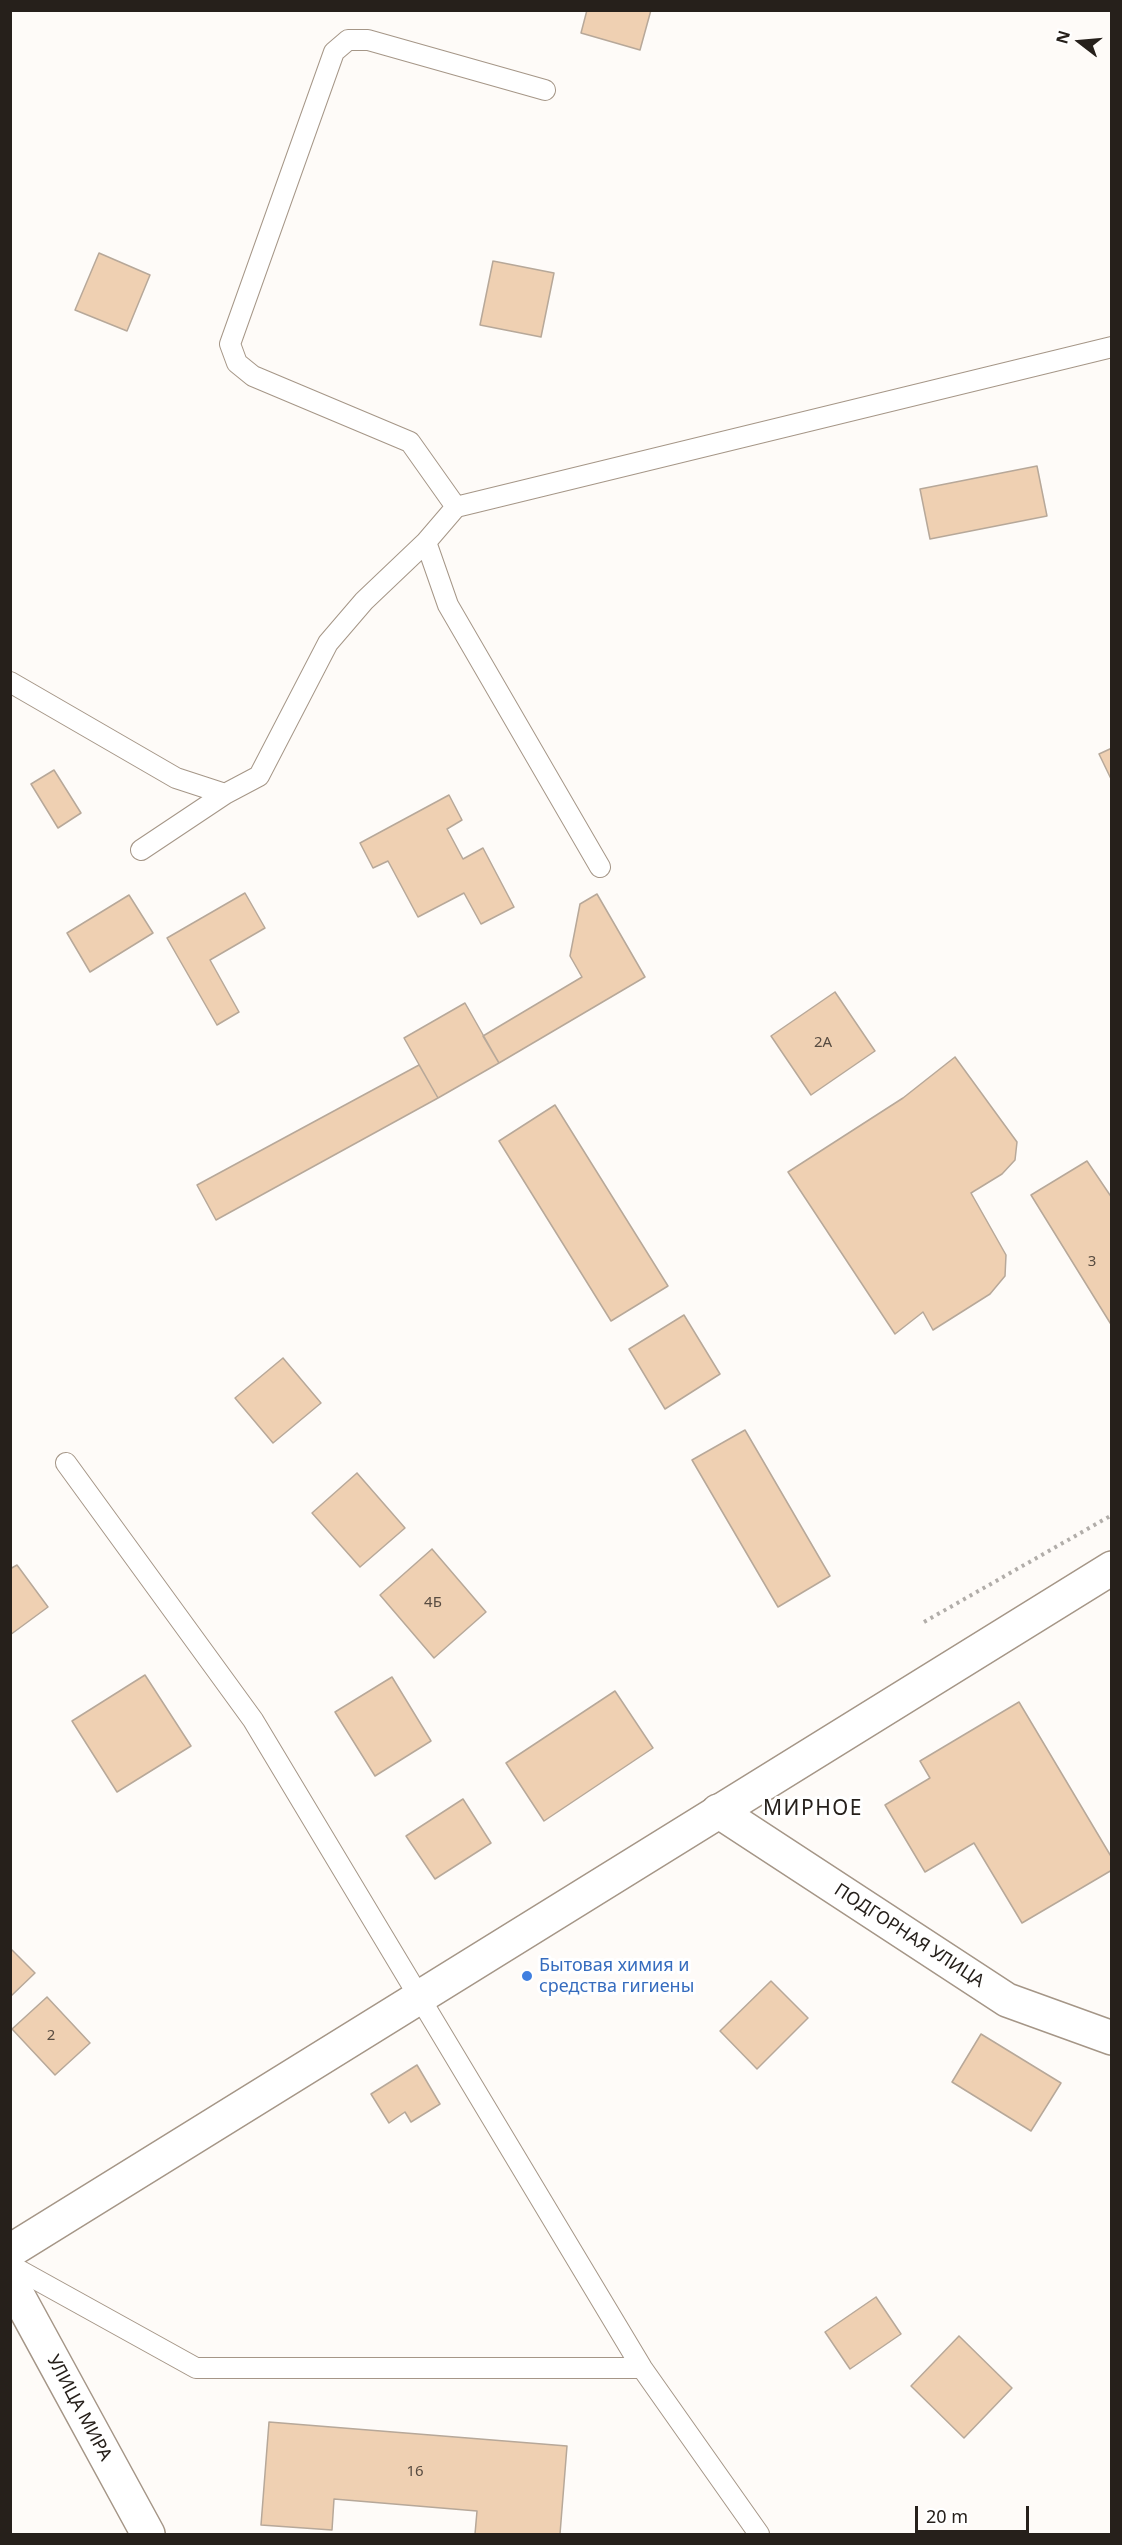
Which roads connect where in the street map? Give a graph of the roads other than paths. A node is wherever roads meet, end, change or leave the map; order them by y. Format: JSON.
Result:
{"nodes":[{"id":1,"x":545,"y":90,"type":"dead end"},
{"id":2,"x":1112,"y":347,"type":"edge"},
{"id":3,"x":456,"y":507,"type":"junction"},
{"id":4,"x":426,"y":542,"type":"junction"},
{"id":5,"x":10,"y":682,"type":"edge"},
{"id":6,"x":225,"y":794,"type":"junction"},
{"id":7,"x":141,"y":850,"type":"dead end"},
{"id":8,"x":600,"y":867,"type":"dead end"},
{"id":9,"x":66,"y":1463,"type":"dead end"},
{"id":10,"x":1112,"y":1568,"type":"edge"},
{"id":11,"x":718,"y":1811,"type":"junction"},
{"id":12,"x":420,"y":1997,"type":"junction"},
{"id":13,"x":1112,"y":2038,"type":"edge"},
{"id":14,"x":10,"y":2251,"type":"edge"},
{"id":15,"x":10,"y":2265,"type":"edge"},
{"id":16,"x":10,"y":2281,"type":"edge"},
{"id":17,"x":642,"y":2368,"type":"junction"},
{"id":18,"x":148,"y":2535,"type":"edge"},
{"id":19,"x":759,"y":2535,"type":"edge"}],
"edges":[{"from":1,"to":3,"type":"lane"},
{"from":2,"to":3,"type":"lane"},
{"from":3,"to":4,"type":"lane"},
{"from":4,"to":6,"type":"lane"},
{"from":4,"to":8,"type":"lane"},
{"from":5,"to":6,"type":"lane"},
{"from":6,"to":7,"type":"lane"},
{"from":9,"to":12,"type":"lane"},
{"from":10,"to":11,"type":"main road"},
{"from":11,"to":12,"type":"main road"},
{"from":11,"to":13,"type":"main road","name":"ПОДГОРНАЯ УЛИЦА"},
{"from":12,"to":14,"type":"main road"},
{"from":12,"to":17,"type":"lane"},
{"from":15,"to":17,"type":"lane"},
{"from":16,"to":18,"type":"main road","name":"УЛИЦА МИРА"},
{"from":17,"to":19,"type":"lane"}]}
